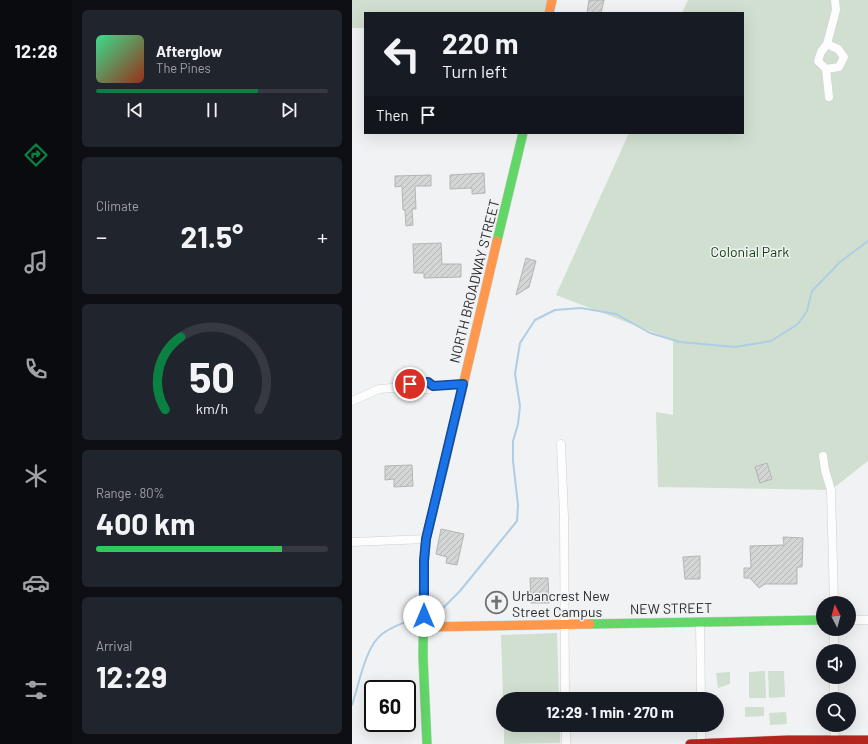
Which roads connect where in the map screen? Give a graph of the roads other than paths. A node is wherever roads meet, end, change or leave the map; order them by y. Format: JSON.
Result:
{"nodes":[{"id":1,"x":552,"y":0,"type":"edge"},
{"id":2,"x":836,"y":0,"type":"edge"},
{"id":3,"x":549,"y":12,"type":"edge"},
{"id":4,"x":827,"y":44,"type":"junction"},
{"id":5,"x":826,"y":69,"type":"junction"},
{"id":6,"x":829,"y":97,"type":"dead end"},
{"id":7,"x":523,"y":134,"type":"edge"},
{"id":8,"x":463,"y":384,"type":"junction"},
{"id":9,"x":352,"y":401,"type":"edge"},
{"id":10,"x":562,"y":444,"type":"dead end"},
{"id":11,"x":822,"y":456,"type":"dead end"},
{"id":12,"x":426,"y":539,"type":"junction"},
{"id":13,"x":352,"y":542,"type":"edge"},
{"id":14,"x":834,"y":596,"type":"edge"},
{"id":15,"x":816,"y":620,"type":"edge"},
{"id":16,"x":856,"y":620,"type":"edge"},
{"id":17,"x":868,"y":620,"type":"edge"},
{"id":18,"x":700,"y":622,"type":"junction"},
{"id":19,"x":564,"y":624,"type":"junction"},
{"id":20,"x":424,"y":627,"type":"junction"},
{"id":21,"x":565,"y":692,"type":"edge"},
{"id":22,"x":701,"y":692,"type":"edge"},
{"id":23,"x":566,"y":732,"type":"edge"},
{"id":24,"x":701,"y":732,"type":"edge"},
{"id":25,"x":834,"y":732,"type":"edge"},
{"id":26,"x":868,"y":740,"type":"edge"},
{"id":27,"x":835,"y":742,"type":"edge"},
{"id":28,"x":427,"y":744,"type":"edge"},
{"id":29,"x":566,"y":744,"type":"edge"},
{"id":30,"x":690,"y":744,"type":"edge"},
{"id":31,"x":701,"y":744,"type":"edge"}],
"edges":[{"from":1,"to":3,"type":"main road"},
{"from":2,"to":4,"type":"street"},
{"from":4,"to":5,"type":"street"},
{"from":4,"to":5,"type":"street"},
{"from":5,"to":6,"type":"street"},
{"from":7,"to":8,"type":"main road","name":"NORTH BROADWAY STREET"},
{"from":8,"to":9,"type":"street"},
{"from":8,"to":12,"type":"main road","name":"NORTH BROADWAY STREET"},
{"from":10,"to":19,"type":"street"},
{"from":11,"to":14,"type":"street"},
{"from":12,"to":13,"type":"street"},
{"from":12,"to":20,"type":"main road","name":"NORTH BROADWAY STREET"},
{"from":15,"to":18,"type":"main road","name":"NEW STREET"},
{"from":16,"to":17,"type":"street"},
{"from":18,"to":19,"type":"main road","name":"NEW STREET"},
{"from":18,"to":22,"type":"street"},
{"from":19,"to":20,"type":"main road","name":"NEW STREET"},
{"from":19,"to":21,"type":"street"},
{"from":20,"to":28,"type":"main road","name":"NORTH BROADWAY STREET"},
{"from":23,"to":29,"type":"street"},
{"from":24,"to":31,"type":"street"},
{"from":25,"to":27,"type":"street"},
{"from":26,"to":27,"type":"main road"},
{"from":27,"to":31,"type":"main road"},
{"from":30,"to":31,"type":"main road"}]}
